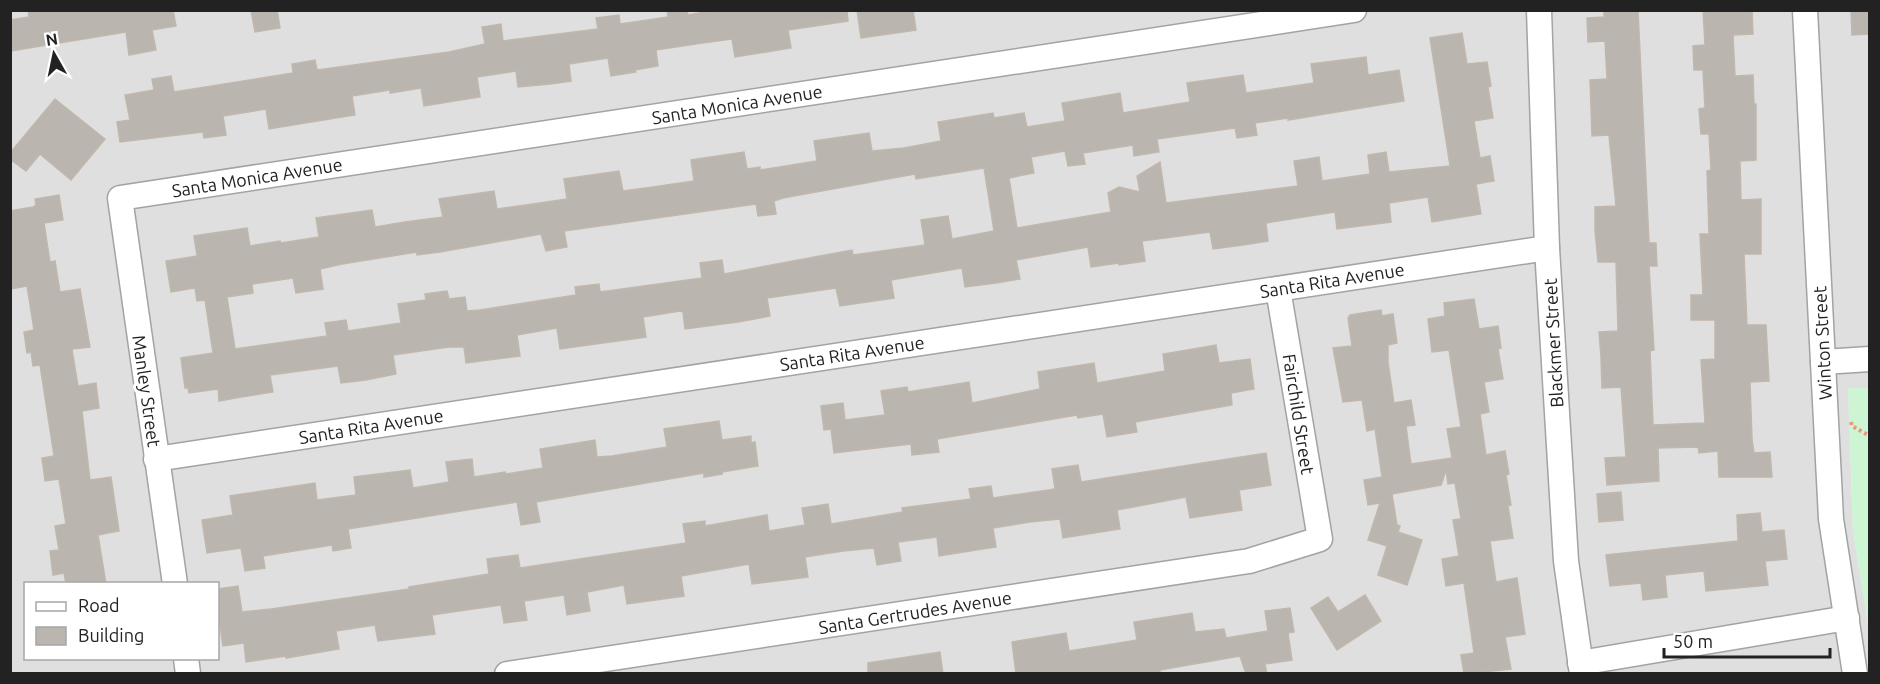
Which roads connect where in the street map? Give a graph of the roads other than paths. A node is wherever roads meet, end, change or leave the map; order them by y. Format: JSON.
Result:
{"nodes":[{"id":1,"x":1354,"y":10,"type":"edge"},
{"id":2,"x":1539,"y":10,"type":"edge"},
{"id":3,"x":1805,"y":10,"type":"edge"},
{"id":4,"x":120,"y":198,"type":"joint"},
{"id":5,"x":1547,"y":248,"type":"junction"},
{"id":6,"x":1278,"y":288,"type":"junction"},
{"id":7,"x":1869,"y":359,"type":"edge"},
{"id":8,"x":1823,"y":362,"type":"junction"},
{"id":9,"x":156,"y":459,"type":"junction"},
{"id":10,"x":1320,"y":539,"type":"joint"},
{"id":11,"x":174,"y":582,"type":"edge"},
{"id":12,"x":1847,"y":618,"type":"junction"},
{"id":13,"x":1581,"y":668,"type":"edge"},
{"id":14,"x":507,"y":674,"type":"edge"},
{"id":15,"x":1855,"y":674,"type":"edge"}],
"edges":[{"from":1,"to":4,"type":"street","name":"Santa Monica Avenue"},
{"from":2,"to":5,"type":"street","name":"Blackmer Street"},
{"from":3,"to":8,"type":"street","name":"Winton Street"},
{"from":4,"to":9,"type":"street","name":"Manley Street"},
{"from":5,"to":6,"type":"street","name":"Santa Rita Avenue"},
{"from":5,"to":13,"type":"street","name":"Blackmer Street"},
{"from":6,"to":9,"type":"street","name":"Santa Rita Avenue"},
{"from":6,"to":10,"type":"street","name":"Fairchild Street"},
{"from":7,"to":8,"type":"street"},
{"from":8,"to":12,"type":"street","name":"Winton Street"},
{"from":9,"to":11,"type":"street","name":"Manley Street"},
{"from":10,"to":14,"type":"street","name":"Santa Gertrudes Avenue"},
{"from":12,"to":13,"type":"street"},
{"from":12,"to":15,"type":"street","name":"Winton Street"}]}
